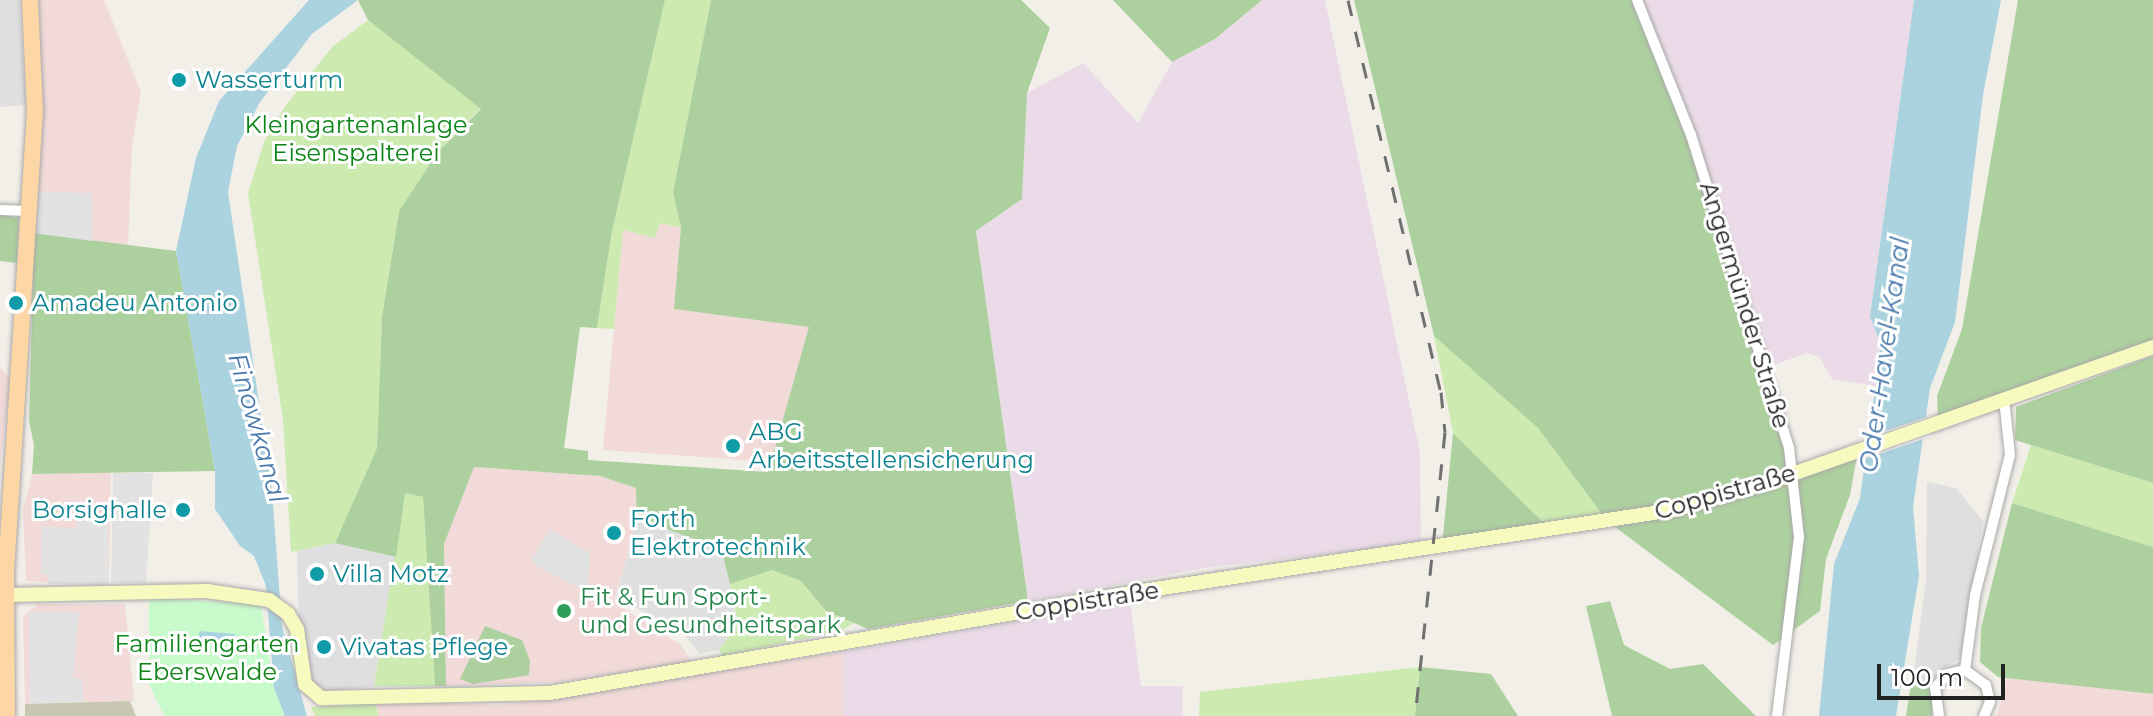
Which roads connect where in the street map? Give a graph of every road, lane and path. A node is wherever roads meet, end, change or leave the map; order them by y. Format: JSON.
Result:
{"nodes":[{"id":1,"x":30,"y":0,"type":"edge"},
{"id":2,"x":1637,"y":0,"type":"edge"},
{"id":3,"x":0,"y":210,"type":"edge"},
{"id":4,"x":29,"y":211,"type":"junction"},
{"id":5,"x":2153,"y":347,"type":"edge"},
{"id":6,"x":2004,"y":399,"type":"junction"},
{"id":7,"x":1793,"y":473,"type":"junction"},
{"id":8,"x":3,"y":595,"type":"edge"},
{"id":9,"x":1965,"y":670,"type":"junction"},
{"id":10,"x":7,"y":716,"type":"edge"},
{"id":11,"x":1777,"y":716,"type":"edge"},
{"id":12,"x":1939,"y":716,"type":"edge"},
{"id":13,"x":1984,"y":716,"type":"edge"}],
"edges":[{"from":1,"to":4,"type":"main road"},
{"from":2,"to":7,"type":"street","name":"Angermünder Straße"},
{"from":3,"to":4,"type":"street"},
{"from":4,"to":8,"type":"main road"},
{"from":5,"to":6,"type":"main road","name":"Coppistraße"},
{"from":6,"to":7,"type":"main road","name":"Coppistraße"},
{"from":6,"to":9,"type":"street"},
{"from":7,"to":8,"type":"main road","name":"Coppistraße"},
{"from":7,"to":11,"type":"street","name":"Angermünder Straße"},
{"from":8,"to":10,"type":"main road"},
{"from":9,"to":12,"type":"street"},
{"from":9,"to":13,"type":"street"}]}
